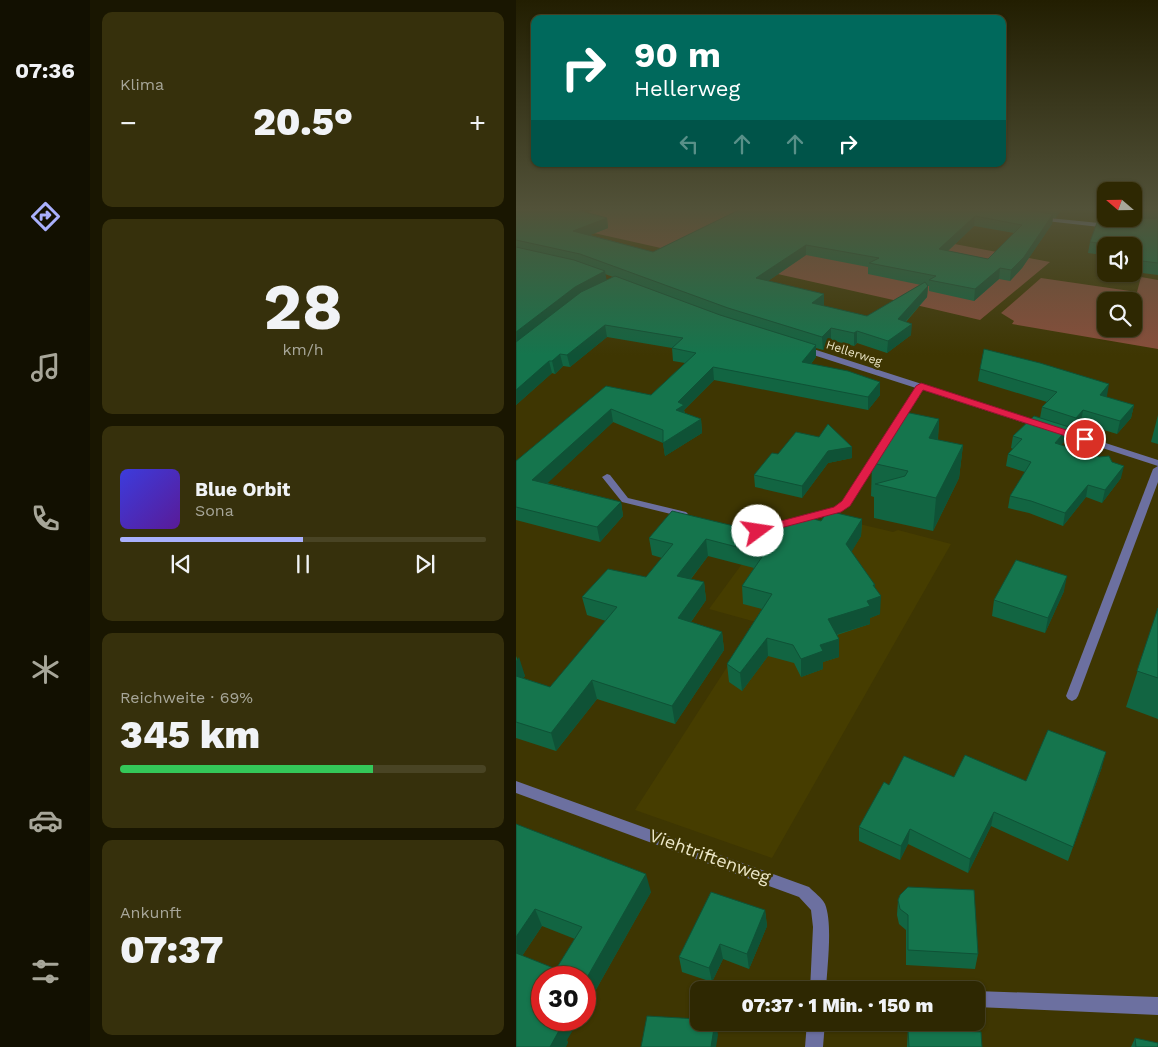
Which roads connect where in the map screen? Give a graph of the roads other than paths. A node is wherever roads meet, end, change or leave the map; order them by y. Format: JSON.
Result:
{"nodes":[{"id":1,"x":791,"y":344,"type":"edge"},
{"id":2,"x":921,"y":386,"type":"junction"},
{"id":3,"x":1158,"y":463,"type":"edge"},
{"id":4,"x":1158,"y":469,"type":"edge"},
{"id":5,"x":607,"y":477,"type":"dead end"},
{"id":6,"x":690,"y":516,"type":"edge"},
{"id":7,"x":727,"y":525,"type":"edge"},
{"id":8,"x":1072,"y":696,"type":"dead end"},
{"id":9,"x":516,"y":787,"type":"edge"},
{"id":10,"x":818,"y":981,"type":"edge"},
{"id":11,"x":985,"y":999,"type":"edge"},
{"id":12,"x":1158,"y":1006,"type":"edge"},
{"id":13,"x":815,"y":1031,"type":"edge"},
{"id":14,"x":814,"y":1047,"type":"edge"}],
"edges":[{"from":1,"to":2,"type":"street","name":"Hellerweg"},
{"from":2,"to":3,"type":"street","name":"Hellerweg"},
{"from":2,"to":7,"type":"street"},
{"from":4,"to":8,"type":"street"},
{"from":5,"to":6,"type":"street"},
{"from":9,"to":10,"type":"street","name":"Viehtriftenweg"},
{"from":11,"to":12,"type":"street"},
{"from":13,"to":14,"type":"street"}]}
